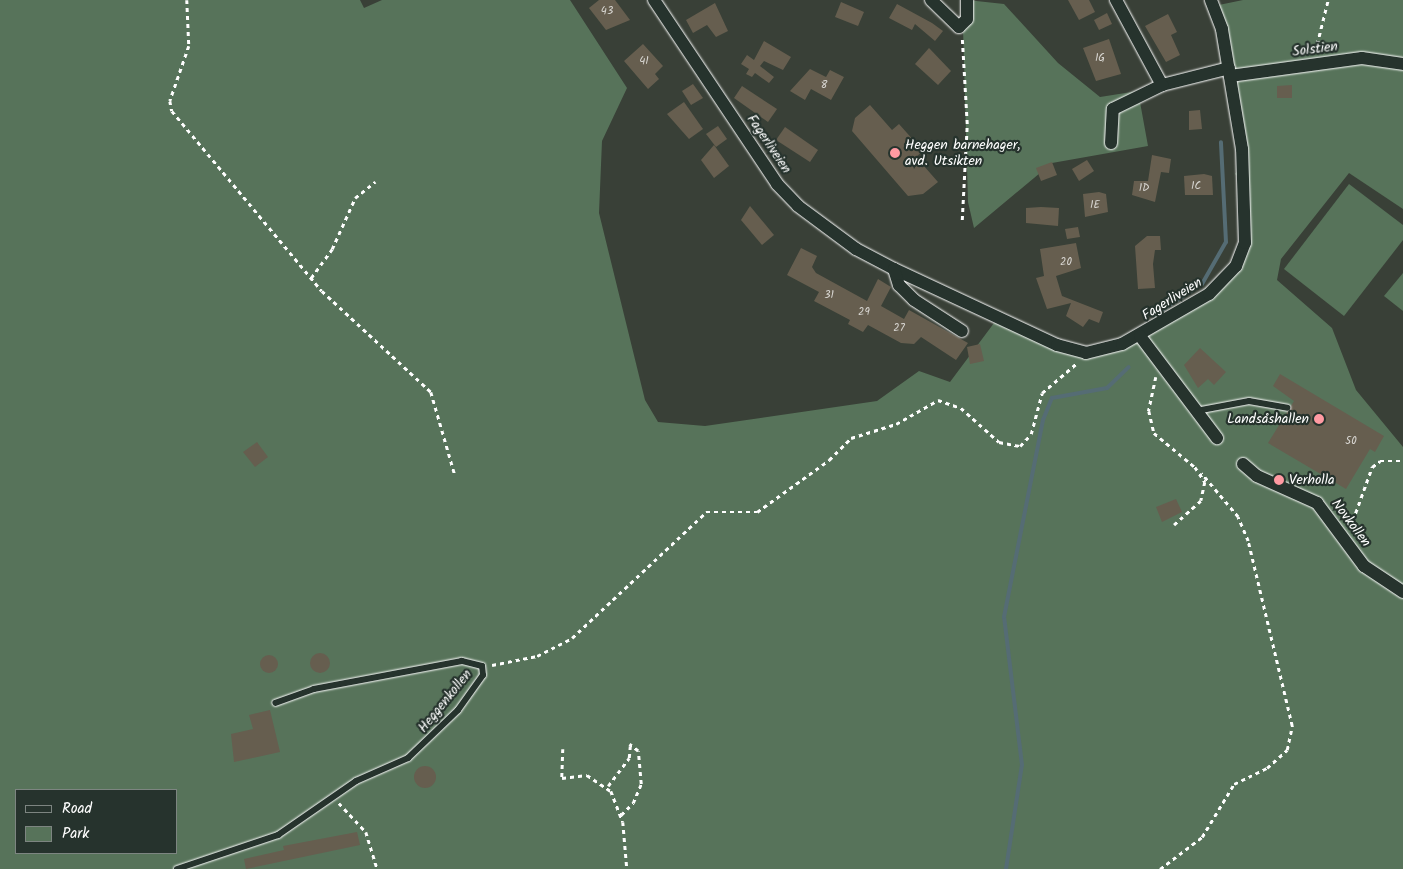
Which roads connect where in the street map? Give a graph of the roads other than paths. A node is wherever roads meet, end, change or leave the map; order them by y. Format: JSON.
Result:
{"nodes":[{"id":1,"x":654,"y":0,"type":"edge"},
{"id":2,"x":931,"y":0,"type":"edge"},
{"id":3,"x":967,"y":0,"type":"edge"},
{"id":4,"x":1116,"y":0,"type":"edge"},
{"id":5,"x":1211,"y":0,"type":"edge"},
{"id":6,"x":1403,"y":64,"type":"edge"},
{"id":7,"x":1230,"y":72,"type":"junction"},
{"id":8,"x":1162,"y":85,"type":"junction"},
{"id":9,"x":1111,"y":143,"type":"dead end"},
{"id":10,"x":894,"y":270,"type":"junction"},
{"id":11,"x":962,"y":331,"type":"dead end"},
{"id":12,"x":1140,"y":336,"type":"junction"},
{"id":13,"x":1287,"y":408,"type":"dead end"},
{"id":14,"x":1195,"y":411,"type":"junction"},
{"id":15,"x":1217,"y":438,"type":"dead end"},
{"id":16,"x":1243,"y":464,"type":"dead end"},
{"id":17,"x":1403,"y":592,"type":"edge"},
{"id":18,"x":275,"y":703,"type":"dead end"},
{"id":19,"x":177,"y":869,"type":"edge"}],
"edges":[{"from":1,"to":10,"type":"street","name":"Fagerliveien"},
{"from":2,"to":3,"type":"street"},
{"from":4,"to":8,"type":"street"},
{"from":5,"to":7,"type":"street","name":"Fagerliveien"},
{"from":6,"to":7,"type":"street","name":"Solstien"},
{"from":7,"to":8,"type":"street","name":"Solstien"},
{"from":7,"to":12,"type":"street","name":"Fagerliveien"},
{"from":8,"to":9,"type":"street","name":"Solstien"},
{"from":10,"to":11,"type":"street","name":"Fagerliveien"},
{"from":10,"to":12,"type":"street","name":"Fagerliveien"},
{"from":12,"to":14,"type":"street"},
{"from":13,"to":14,"type":"lane"},
{"from":14,"to":15,"type":"street"},
{"from":16,"to":17,"type":"street","name":"Novkollen"},
{"from":18,"to":19,"type":"lane","name":"Heggenkollen"}]}
